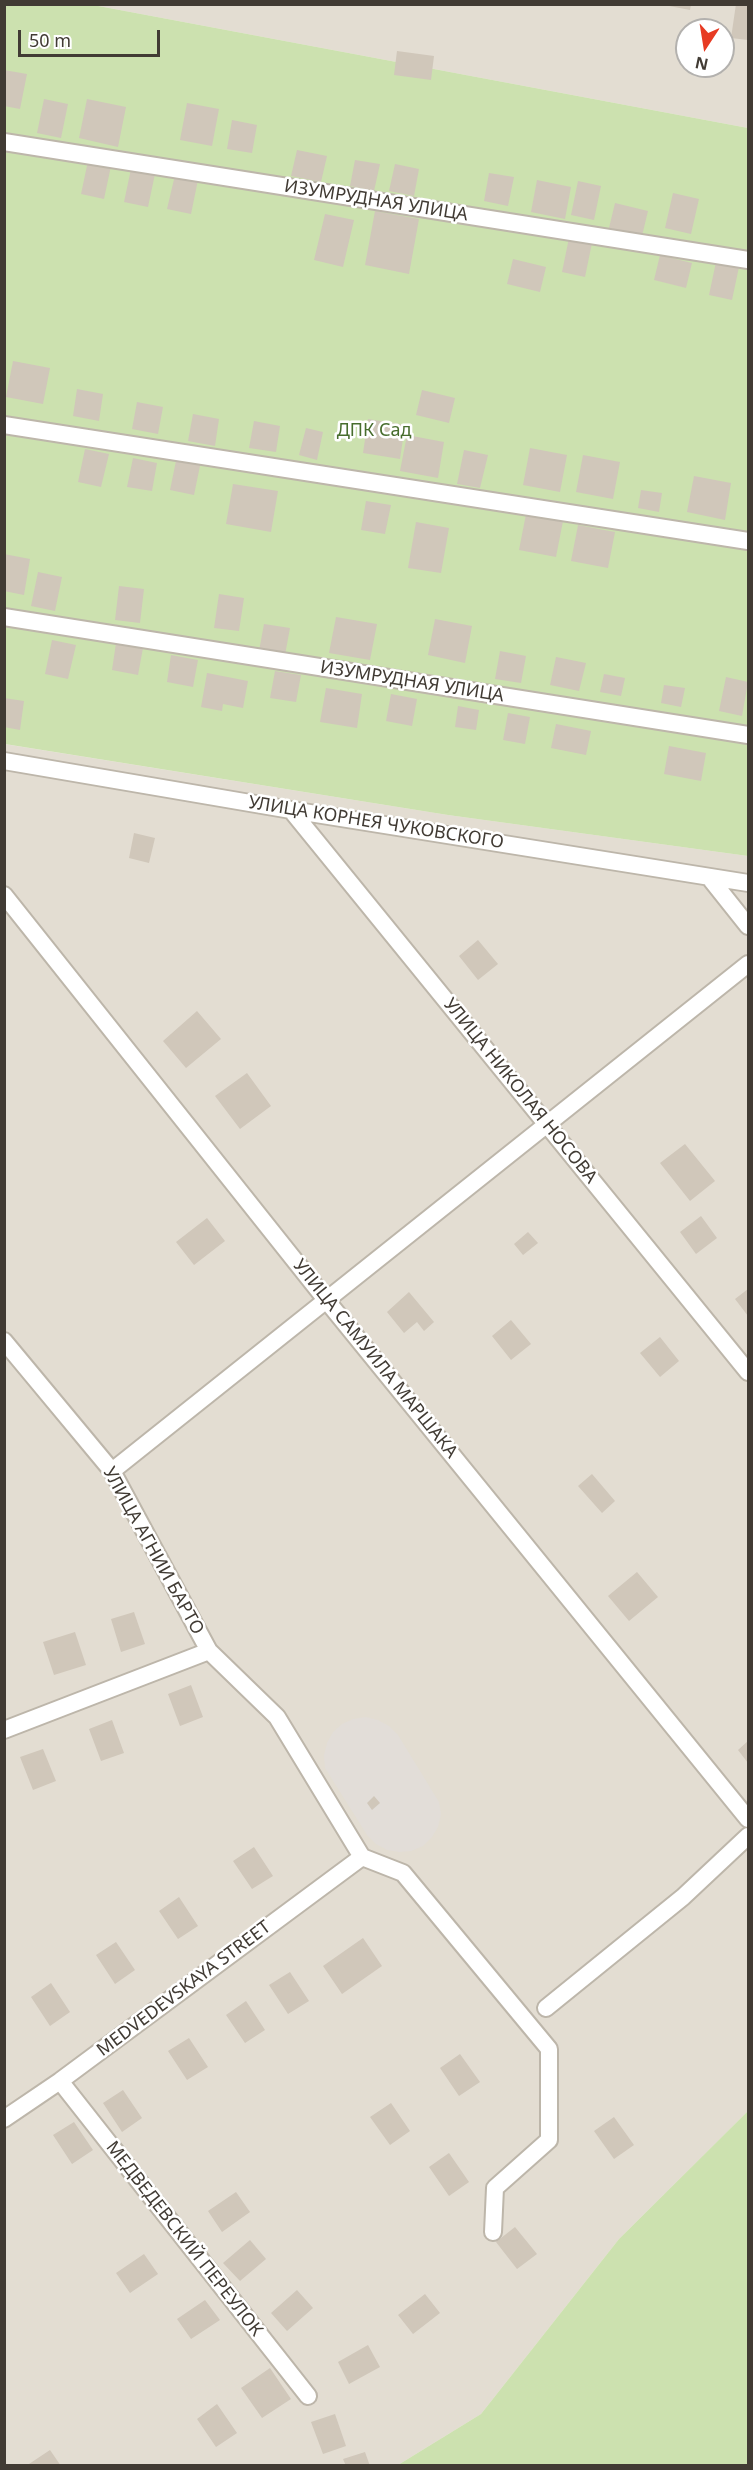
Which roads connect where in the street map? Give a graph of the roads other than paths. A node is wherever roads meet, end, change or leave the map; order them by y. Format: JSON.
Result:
{"nodes":[{"id":1,"x":4,"y":142,"type":"edge"},
{"id":2,"x":748,"y":260,"type":"edge"},
{"id":3,"x":4,"y":425,"type":"edge"},
{"id":4,"x":748,"y":541,"type":"edge"},
{"id":5,"x":4,"y":617,"type":"edge"},
{"id":6,"x":748,"y":735,"type":"edge"},
{"id":7,"x":4,"y":761,"type":"edge"},
{"id":8,"x":291,"y":810,"type":"junction"},
{"id":9,"x":709,"y":877,"type":"junction"},
{"id":10,"x":748,"y":883,"type":"edge"},
{"id":11,"x":4,"y":895,"type":"edge"},
{"id":12,"x":748,"y":926,"type":"edge"},
{"id":13,"x":748,"y":964,"type":"edge"},
{"id":14,"x":547,"y":1125,"type":"junction"},
{"id":15,"x":327,"y":1300,"type":"junction"},
{"id":16,"x":4,"y":1341,"type":"edge"},
{"id":17,"x":748,"y":1372,"type":"edge"},
{"id":18,"x":112,"y":1471,"type":"junction"},
{"id":19,"x":209,"y":1651,"type":"junction"},
{"id":20,"x":4,"y":1730,"type":"edge"},
{"id":21,"x":748,"y":1819,"type":"edge"},
{"id":22,"x":748,"y":1836,"type":"edge"},
{"id":23,"x":362,"y":1857,"type":"junction"},
{"id":24,"x":546,"y":2008,"type":"dead end"},
{"id":25,"x":60,"y":2081,"type":"junction"},
{"id":26,"x":4,"y":2119,"type":"edge"},
{"id":27,"x":493,"y":2232,"type":"dead end"},
{"id":28,"x":308,"y":2396,"type":"dead end"}],
"edges":[{"from":1,"to":2,"type":"street","name":"ИЗУМРУДНАЯ УЛИЦА"},
{"from":3,"to":4,"type":"street"},
{"from":5,"to":6,"type":"street","name":"ИЗУМРУДНАЯ УЛИЦА"},
{"from":7,"to":8,"type":"street","name":"УЛИЦА КОРНЕЯ ЧУКОВСКОГО"},
{"from":8,"to":9,"type":"street","name":"УЛИЦА КОРНЕЯ ЧУКОВСКОГО"},
{"from":8,"to":14,"type":"street","name":"УЛИЦА НИКОЛАЯ НОСОВА"},
{"from":9,"to":10,"type":"street","name":"УЛИЦА КОРНЕЯ ЧУКОВСКОГО"},
{"from":9,"to":12,"type":"street"},
{"from":11,"to":15,"type":"street","name":"УЛИЦА САМУИЛА МАРШАКА"},
{"from":13,"to":14,"type":"street"},
{"from":14,"to":15,"type":"street"},
{"from":14,"to":17,"type":"street","name":"УЛИЦА НИКОЛАЯ НОСОВА"},
{"from":15,"to":18,"type":"street"},
{"from":15,"to":21,"type":"street","name":"УЛИЦА САМУИЛА МАРШАКА"},
{"from":16,"to":18,"type":"street","name":"УЛИЦА АГНИИ БАРТО"},
{"from":18,"to":19,"type":"street","name":"УЛИЦА АГНИИ БАРТО"},
{"from":19,"to":20,"type":"street"},
{"from":19,"to":23,"type":"street","name":"УЛИЦА АГНИИ БАРТО"},
{"from":22,"to":24,"type":"street"},
{"from":23,"to":25,"type":"street","name":"MEDVEDEVSKAYA STREET"},
{"from":23,"to":27,"type":"street"},
{"from":25,"to":26,"type":"street","name":"MEDVEDEVSKAYA STREET"},
{"from":25,"to":28,"type":"street","name":"МЕДВЕДЕВСКИЙ ПЕРЕУЛОК"}]}
